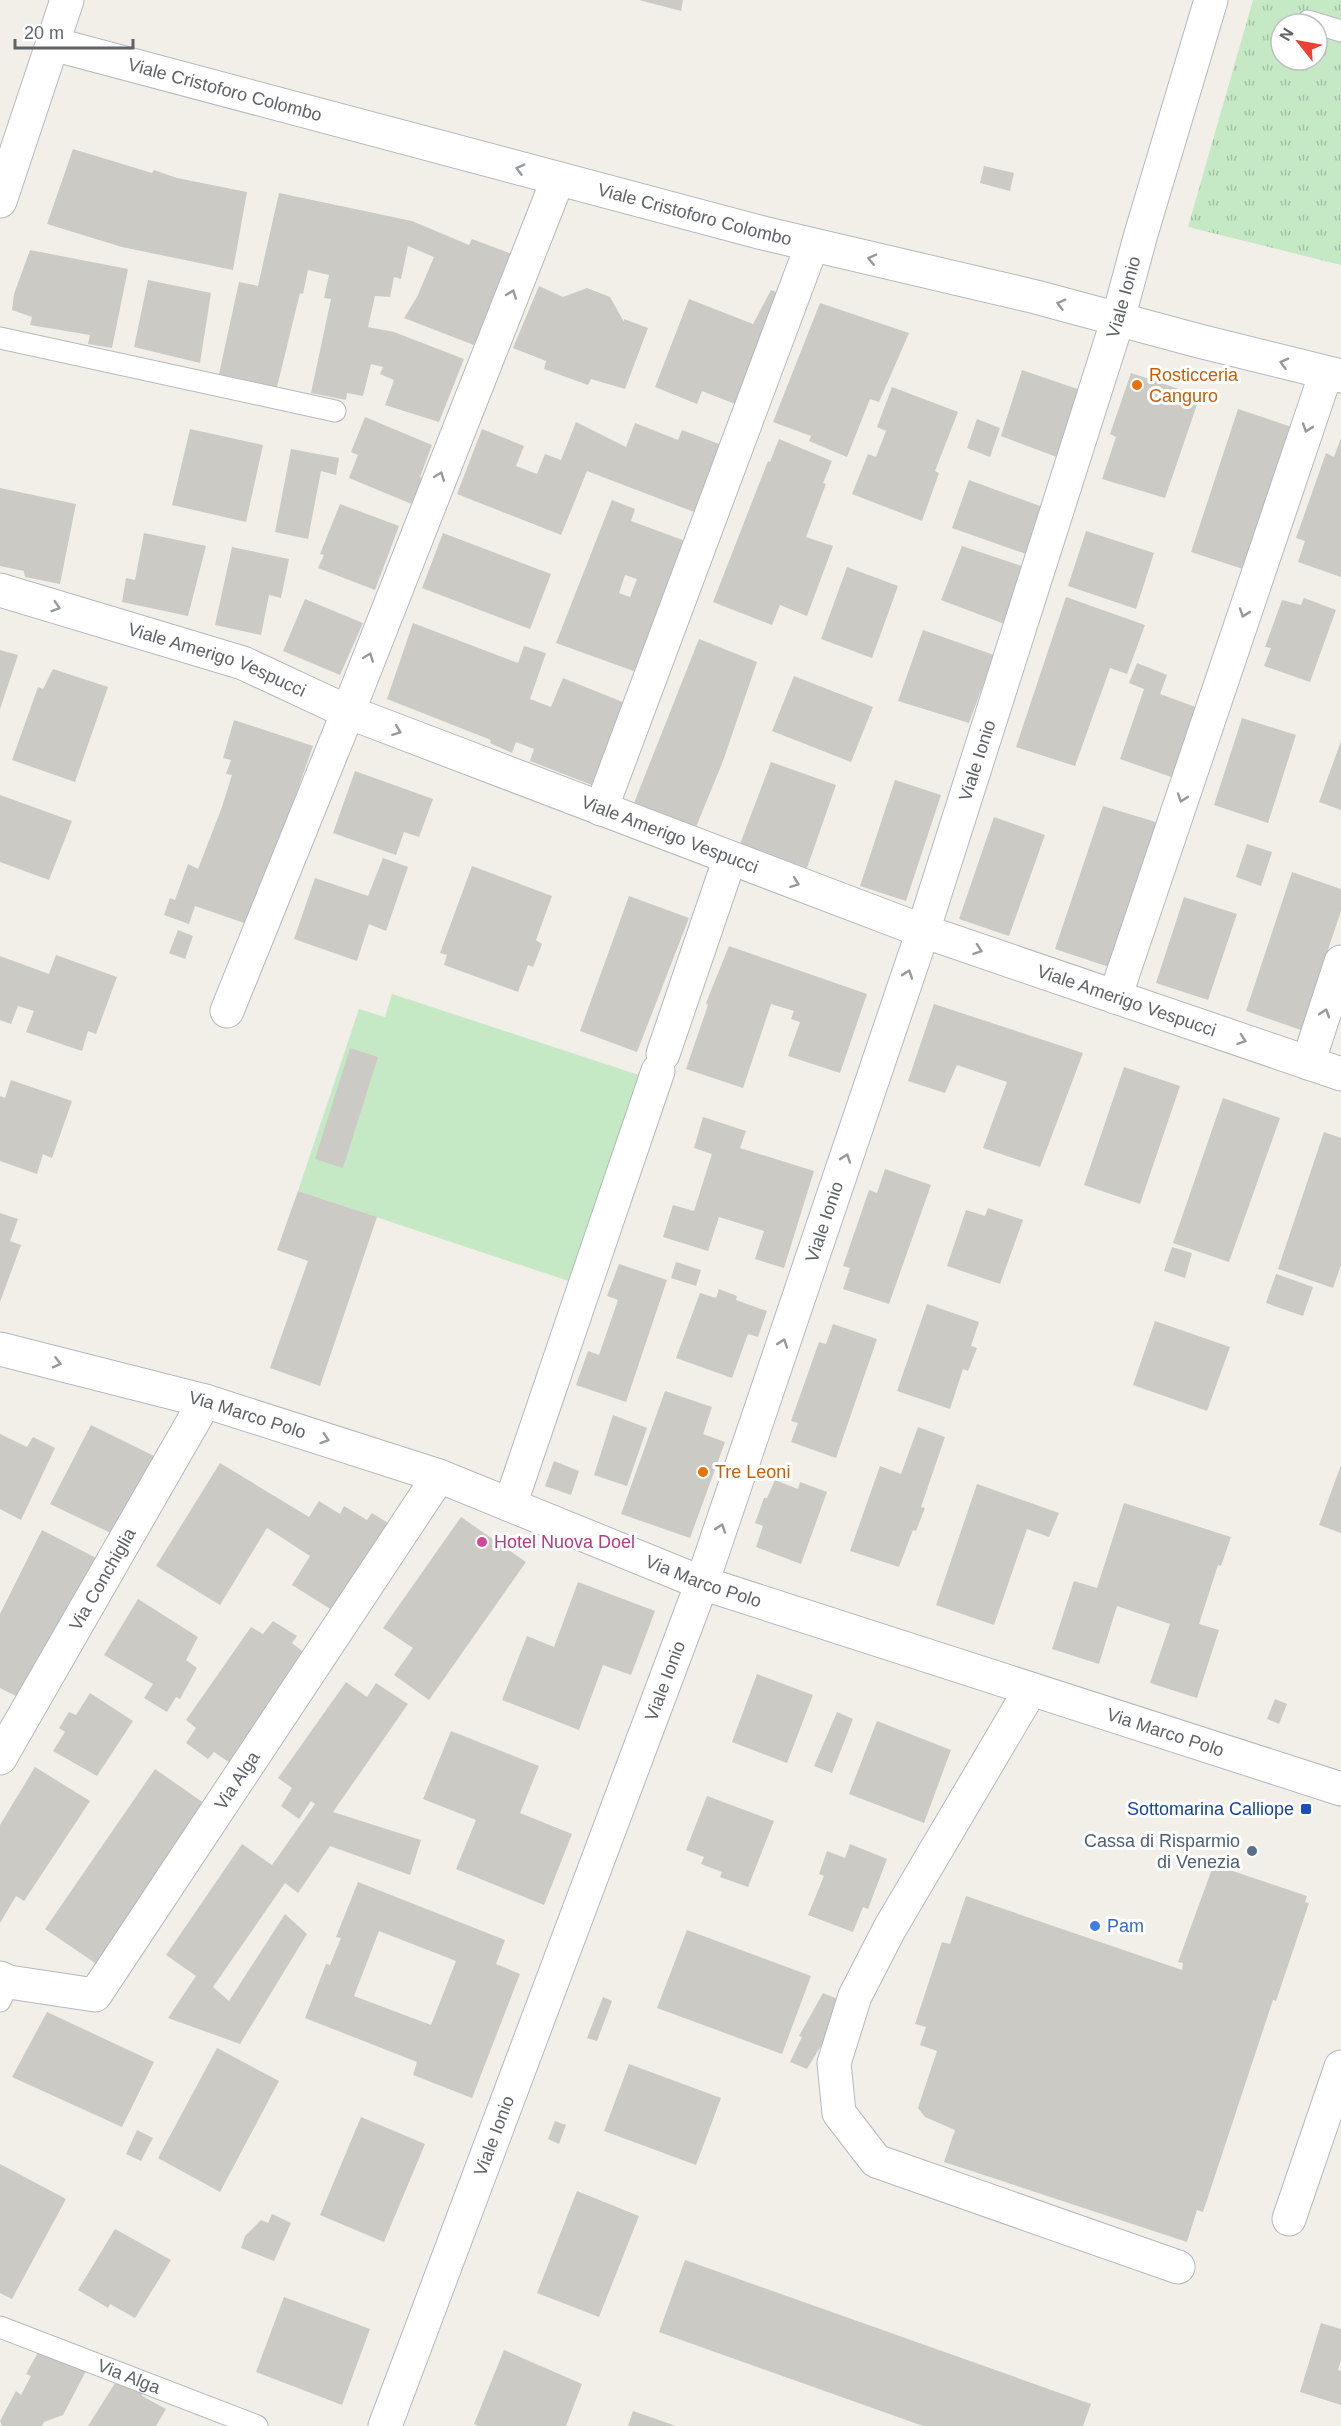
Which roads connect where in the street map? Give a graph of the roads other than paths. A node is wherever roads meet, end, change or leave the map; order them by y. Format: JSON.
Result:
{"nodes":[{"id":1,"x":67,"y":0,"type":"edge"},
{"id":2,"x":1211,"y":0,"type":"edge"},
{"id":3,"x":53,"y":44,"type":"junction"},
{"id":4,"x":558,"y":179,"type":"junction"},
{"id":5,"x":0,"y":201,"type":"edge"},
{"id":6,"x":812,"y":245,"type":"junction"},
{"id":7,"x":1118,"y":319,"type":"junction"},
{"id":8,"x":0,"y":338,"type":"edge"},
{"id":9,"x":1333,"y":375,"type":"edge"},
{"id":10,"x":335,"y":411,"type":"dead end"},
{"id":11,"x":0,"y":590,"type":"edge"},
{"id":12,"x":348,"y":712,"type":"junction"},
{"id":13,"x":601,"y":809,"type":"junction"},
{"id":14,"x":730,"y":858,"type":"junction"},
{"id":15,"x":923,"y":931,"type":"junction"},
{"id":16,"x":1341,"y":962,"type":"edge"},
{"id":17,"x":1115,"y":997,"type":"junction"},
{"id":18,"x":227,"y":1011,"type":"dead end"},
{"id":19,"x":1308,"y":1063,"type":"junction"},
{"id":20,"x":1341,"y":1074,"type":"edge"},
{"id":21,"x":0,"y":1349,"type":"edge"},
{"id":22,"x":205,"y":1401,"type":"junction"},
{"id":23,"x":439,"y":1476,"type":"junction"},
{"id":24,"x":510,"y":1505,"type":"junction"},
{"id":25,"x":702,"y":1583,"type":"junction"},
{"id":26,"x":1031,"y":1689,"type":"junction"},
{"id":27,"x":0,"y":1758,"type":"edge"},
{"id":28,"x":1341,"y":1789,"type":"edge"},
{"id":29,"x":3,"y":1987,"type":"edge"},
{"id":30,"x":1341,"y":2067,"type":"edge"},
{"id":31,"x":1289,"y":2219,"type":"dead end"},
{"id":32,"x":1178,"y":2267,"type":"dead end"},
{"id":33,"x":0,"y":2327,"type":"edge"},
{"id":34,"x":257,"y":2426,"type":"edge"},
{"id":35,"x":384,"y":2426,"type":"edge"}],
"edges":[{"from":1,"to":3,"type":"street"},
{"from":2,"to":7,"type":"street","name":"Viale Ionio"},
{"from":4,"to":3,"type":"street","name":"Viale Cristoforo Colombo","one_way":true},
{"from":3,"to":5,"type":"street"},
{"from":4,"to":6,"type":"street","name":"Viale Cristoforo Colombo"},
{"from":12,"to":4,"type":"street","one_way":true},
{"from":7,"to":6,"type":"street","name":"Viale Cristoforo Colombo","one_way":true},
{"from":6,"to":13,"type":"street"},
{"from":9,"to":7,"type":"street","name":"Viale Cristoforo Colombo","one_way":true},
{"from":7,"to":15,"type":"street","name":"Viale Ionio"},
{"from":8,"to":10,"type":"lane"},
{"from":9,"to":17,"type":"street","one_way":true},
{"from":11,"to":12,"type":"street","name":"Viale Amerigo Vespucci","one_way":true},
{"from":12,"to":13,"type":"street","name":"Viale Amerigo Vespucci","one_way":true},
{"from":12,"to":18,"type":"street"},
{"from":13,"to":14,"type":"street","name":"Viale Amerigo Vespucci"},
{"from":14,"to":15,"type":"street","name":"Viale Amerigo Vespucci","one_way":true},
{"from":14,"to":24,"type":"street"},
{"from":15,"to":17,"type":"street","name":"Viale Amerigo Vespucci","one_way":true},
{"from":25,"to":15,"type":"street","name":"Viale Ionio","one_way":true},
{"from":19,"to":16,"type":"street","one_way":true},
{"from":17,"to":19,"type":"street","name":"Viale Amerigo Vespucci","one_way":true},
{"from":19,"to":20,"type":"street","name":"Viale Amerigo Vespucci"},
{"from":21,"to":22,"type":"street","name":"Via Marco Polo","one_way":true},
{"from":22,"to":23,"type":"street","name":"Via Marco Polo","one_way":true},
{"from":22,"to":27,"type":"street","name":"Via Conchiglia"},
{"from":23,"to":24,"type":"street","name":"Via Marco Polo"},
{"from":23,"to":29,"type":"street","name":"Via Alga"},
{"from":24,"to":25,"type":"street","name":"Via Marco Polo"},
{"from":25,"to":26,"type":"street","name":"Via Marco Polo"},
{"from":25,"to":35,"type":"street","name":"Viale Ionio"},
{"from":26,"to":28,"type":"street","name":"Via Marco Polo"},
{"from":26,"to":32,"type":"street"},
{"from":30,"to":31,"type":"street"},
{"from":33,"to":34,"type":"lane","name":"Via Alga"}]}
